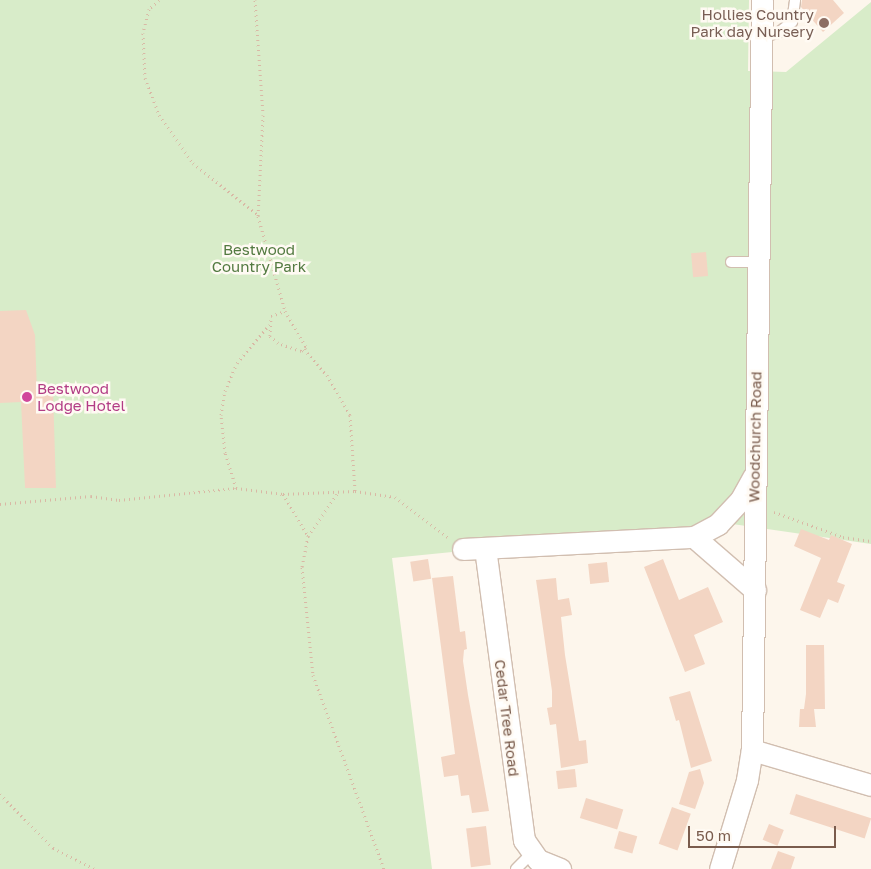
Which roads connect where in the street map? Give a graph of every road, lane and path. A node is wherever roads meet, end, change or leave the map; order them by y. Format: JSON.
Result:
{"nodes":[{"id":1,"x":159,"y":0,"type":"edge"},
{"id":2,"x":255,"y":0,"type":"edge"},
{"id":3,"x":762,"y":0,"type":"edge"},
{"id":4,"x":795,"y":0,"type":"edge"},
{"id":5,"x":762,"y":37,"type":"junction"},
{"id":6,"x":258,"y":216,"type":"junction"},
{"id":7,"x":731,"y":262,"type":"dead end"},
{"id":8,"x":758,"y":262,"type":"junction"},
{"id":9,"x":285,"y":311,"type":"junction"},
{"id":10,"x":269,"y":325,"type":"junction"},
{"id":11,"x":304,"y":350,"type":"junction"},
{"id":12,"x":755,"y":474,"type":"junction"},
{"id":13,"x":236,"y":488,"type":"junction"},
{"id":14,"x":355,"y":491,"type":"junction"},
{"id":15,"x":283,"y":494,"type":"junction"},
{"id":16,"x":337,"y":494,"type":"junction"},
{"id":17,"x":0,"y":504,"type":"edge"},
{"id":18,"x":754,"y":506,"type":"junction"},
{"id":19,"x":308,"y":536,"type":"junction"},
{"id":20,"x":694,"y":538,"type":"junction"},
{"id":21,"x":871,"y":541,"type":"edge"},
{"id":22,"x":485,"y":548,"type":"junction"},
{"id":23,"x":463,"y":549,"type":"joint"},
{"id":24,"x":755,"y":590,"type":"junction"},
{"id":25,"x":752,"y":750,"type":"junction"},
{"id":26,"x":871,"y":785,"type":"edge"},
{"id":27,"x":0,"y":794,"type":"edge"},
{"id":28,"x":531,"y":854,"type":"junction"},
{"id":29,"x":95,"y":869,"type":"edge"},
{"id":30,"x":384,"y":869,"type":"edge"},
{"id":31,"x":516,"y":869,"type":"edge"},
{"id":32,"x":560,"y":869,"type":"edge"},
{"id":33,"x":720,"y":869,"type":"edge"}],
"edges":[{"from":1,"to":6,"type":"path"},
{"from":2,"to":6,"type":"path"},
{"from":3,"to":5,"type":"street","name":"Woodchurch Road"},
{"from":4,"to":5,"type":"lane"},
{"from":5,"to":8,"type":"street","name":"Woodchurch Road"},
{"from":6,"to":9,"type":"path"},
{"from":7,"to":8,"type":"lane"},
{"from":8,"to":12,"type":"street","name":"Woodchurch Road"},
{"from":9,"to":10,"type":"path"},
{"from":9,"to":11,"type":"path"},
{"from":10,"to":11,"type":"path"},
{"from":10,"to":13,"type":"path"},
{"from":11,"to":14,"type":"path"},
{"from":12,"to":18,"type":"street","name":"Woodchurch Road"},
{"from":12,"to":20,"type":"street"},
{"from":13,"to":15,"type":"path"},
{"from":13,"to":17,"type":"path"},
{"from":14,"to":16,"type":"path"},
{"from":14,"to":23,"type":"path"},
{"from":15,"to":16,"type":"path"},
{"from":15,"to":19,"type":"path"},
{"from":16,"to":19,"type":"path"},
{"from":18,"to":21,"type":"path"},
{"from":18,"to":24,"type":"street","name":"Woodchurch Road"},
{"from":19,"to":30,"type":"path"},
{"from":20,"to":22,"type":"street"},
{"from":20,"to":24,"type":"street"},
{"from":22,"to":23,"type":"street"},
{"from":22,"to":28,"type":"street","name":"Cedar Tree Road"},
{"from":24,"to":25,"type":"street","name":"Woodchurch Road"},
{"from":25,"to":26,"type":"street"},
{"from":25,"to":33,"type":"street","name":"Woodchurch Road"},
{"from":27,"to":29,"type":"path"},
{"from":28,"to":31,"type":"lane"},
{"from":28,"to":32,"type":"street"}]}
